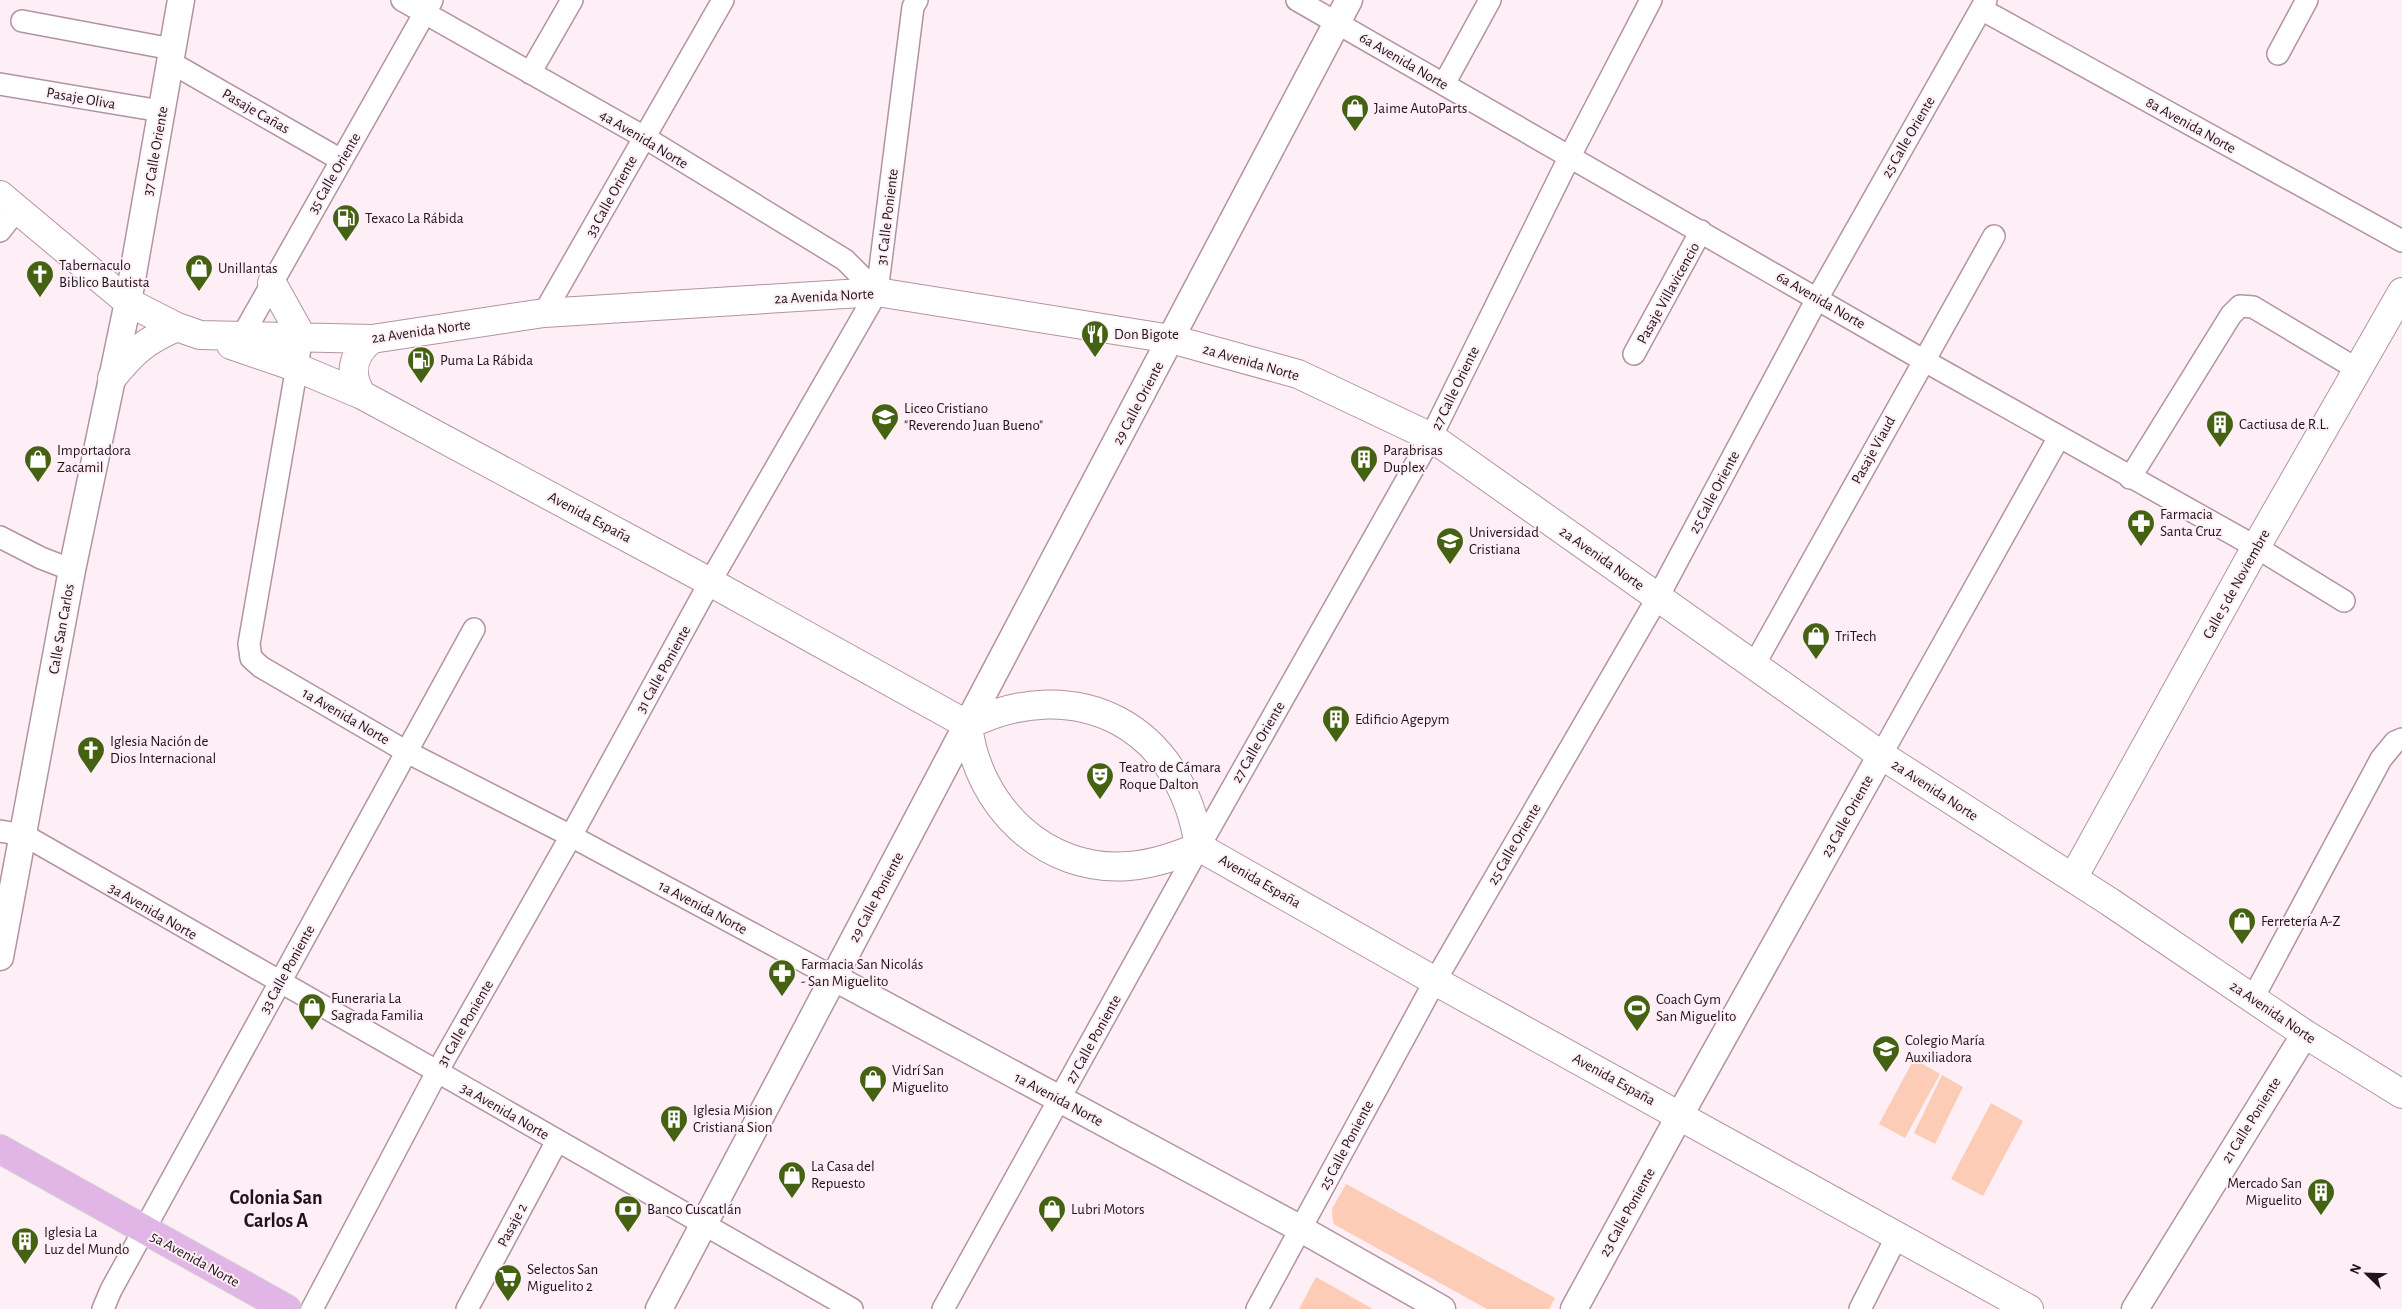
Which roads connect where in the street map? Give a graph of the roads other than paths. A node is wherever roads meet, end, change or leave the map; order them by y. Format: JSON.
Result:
{"nodes":[{"id":1,"x":181,"y":0,"type":"edge"},
{"id":2,"x":402,"y":0,"type":"edge"},
{"id":3,"x":572,"y":0,"type":"edge"},
{"id":4,"x":723,"y":0,"type":"edge"},
{"id":5,"x":917,"y":0,"type":"edge"},
{"id":6,"x":1297,"y":0,"type":"edge"},
{"id":7,"x":1349,"y":0,"type":"edge"},
{"id":8,"x":1490,"y":0,"type":"edge"},
{"id":9,"x":1651,"y":0,"type":"edge"},
{"id":10,"x":2307,"y":0,"type":"edge"},
{"id":11,"x":1983,"y":4,"type":"edge"},
{"id":12,"x":428,"y":6,"type":"edge"},
{"id":13,"x":22,"y":21,"type":"dead end"},
{"id":14,"x":1337,"y":23,"type":"junction"},
{"id":15,"x":2278,"y":54,"type":"dead end"},
{"id":16,"x":171,"y":55,"type":"junction"},
{"id":17,"x":530,"y":73,"type":"junction"},
{"id":18,"x":0,"y":84,"type":"edge"},
{"id":19,"x":1444,"y":84,"type":"junction"},
{"id":20,"x":162,"y":112,"type":"junction"},
{"id":21,"x":644,"y":137,"type":"junction"},
{"id":22,"x":1570,"y":156,"type":"junction"},
{"id":23,"x":341,"y":160,"type":"junction"},
{"id":24,"x":9,"y":202,"type":"edge"},
{"id":25,"x":1701,"y":231,"type":"junction"},
{"id":26,"x":0,"y":232,"type":"edge"},
{"id":27,"x":1994,"y":236,"type":"dead end"},
{"id":28,"x":2402,"y":241,"type":"edge"},
{"id":29,"x":272,"y":283,"type":"junction"},
{"id":30,"x":877,"y":292,"type":"junction"},
{"id":31,"x":2402,"y":292,"type":"edge"},
{"id":32,"x":1818,"y":298,"type":"junction"},
{"id":33,"x":128,"y":302,"type":"junction"},
{"id":34,"x":544,"y":313,"type":"junction"},
{"id":35,"x":188,"y":331,"type":"junction"},
{"id":36,"x":302,"y":337,"type":"junction"},
{"id":37,"x":372,"y":339,"type":"junction"},
{"id":38,"x":1171,"y":339,"type":"junction"},
{"id":39,"x":238,"y":342,"type":"junction"},
{"id":40,"x":1634,"y":354,"type":"dead end"},
{"id":41,"x":1923,"y":360,"type":"junction"},
{"id":42,"x":298,"y":368,"type":"junction"},
{"id":43,"x":2358,"y":369,"type":"junction"},
{"id":44,"x":112,"y":378,"type":"junction"},
{"id":45,"x":362,"y":395,"type":"junction"},
{"id":46,"x":1431,"y":437,"type":"junction"},
{"id":47,"x":2059,"y":437,"type":"junction"},
{"id":48,"x":2130,"y":478,"type":"junction"},
{"id":49,"x":0,"y":536,"type":"edge"},
{"id":50,"x":2256,"y":547,"type":"junction"},
{"id":51,"x":72,"y":570,"type":"junction"},
{"id":52,"x":710,"y":582,"type":"junction"},
{"id":53,"x":1658,"y":597,"type":"junction"},
{"id":54,"x":2344,"y":601,"type":"dead end"},
{"id":55,"x":474,"y":630,"type":"dead end"},
{"id":56,"x":1754,"y":665,"type":"junction"},
{"id":57,"x":968,"y":725,"type":"junction"},
{"id":58,"x":2402,"y":739,"type":"edge"},
{"id":59,"x":407,"y":752,"type":"junction"},
{"id":60,"x":1881,"y":755,"type":"junction"},
{"id":61,"x":12,"y":833,"type":"edge"},
{"id":62,"x":571,"y":836,"type":"junction"},
{"id":63,"x":1199,"y":847,"type":"junction"},
{"id":64,"x":2073,"y":878,"type":"junction"},
{"id":65,"x":0,"y":957,"type":"edge"},
{"id":66,"x":833,"y":977,"type":"junction"},
{"id":67,"x":1435,"y":981,"type":"junction"},
{"id":68,"x":279,"y":982,"type":"junction"},
{"id":69,"x":2253,"y":998,"type":"junction"},
{"id":70,"x":2305,"y":1034,"type":"junction"},
{"id":71,"x":436,"y":1072,"type":"junction"},
{"id":72,"x":2402,"y":1094,"type":"edge"},
{"id":73,"x":1060,"y":1100,"type":"junction"},
{"id":74,"x":1680,"y":1115,"type":"junction"},
{"id":75,"x":557,"y":1141,"type":"junction"},
{"id":76,"x":0,"y":1149,"type":"edge"},
{"id":77,"x":703,"y":1224,"type":"junction"},
{"id":78,"x":1301,"y":1229,"type":"junction"},
{"id":79,"x":144,"y":1231,"type":"junction"},
{"id":80,"x":1897,"y":1236,"type":"junction"},
{"id":81,"x":103,"y":1309,"type":"edge"},
{"id":82,"x":287,"y":1309,"type":"edge"},
{"id":83,"x":312,"y":1309,"type":"edge"},
{"id":84,"x":467,"y":1309,"type":"edge"},
{"id":85,"x":659,"y":1309,"type":"edge"},
{"id":86,"x":852,"y":1309,"type":"edge"},
{"id":87,"x":943,"y":1309,"type":"edge"},
{"id":88,"x":1256,"y":1309,"type":"edge"},
{"id":89,"x":1442,"y":1309,"type":"edge"},
{"id":90,"x":1574,"y":1309,"type":"edge"},
{"id":91,"x":1860,"y":1309,"type":"edge"},
{"id":92,"x":2029,"y":1309,"type":"edge"},
{"id":93,"x":2135,"y":1309,"type":"edge"}],
"edges":[{"from":1,"to":16,"type":"street","name":"37 Calle Oriente"},
{"from":2,"to":12,"type":"street","name":"4a Avenida Norte"},
{"from":3,"to":17,"type":"street"},
{"from":4,"to":21,"type":"street","name":"33 Calle Oriente"},
{"from":5,"to":30,"type":"street","name":"31 Calle Poniente"},
{"from":6,"to":14,"type":"street","name":"6a Avenida Norte"},
{"from":7,"to":14,"type":"street","name":"29 Calle Oriente"},
{"from":8,"to":19,"type":"street"},
{"from":9,"to":22,"type":"street","name":"27 Calle Oriente"},
{"from":10,"to":15,"type":"street"},
{"from":11,"to":28,"type":"street","name":"8a Avenida Norte"},
{"from":11,"to":32,"type":"street","name":"25 Calle Oriente"},
{"from":12,"to":17,"type":"street","name":"4a Avenida Norte"},
{"from":12,"to":23,"type":"street","name":"35 Calle Oriente"},
{"from":13,"to":16,"type":"street","name":"Pasaje Cañas"},
{"from":14,"to":19,"type":"street","name":"6a Avenida Norte"},
{"from":14,"to":38,"type":"street","name":"29 Calle Oriente"},
{"from":16,"to":20,"type":"street","name":"37 Calle Oriente"},
{"from":16,"to":23,"type":"street","name":"Pasaje Cañas"},
{"from":17,"to":21,"type":"street","name":"4a Avenida Norte"},
{"from":18,"to":20,"type":"street","name":"Pasaje Oliva"},
{"from":19,"to":22,"type":"street","name":"6a Avenida Norte"},
{"from":20,"to":33,"type":"street","name":"37 Calle Oriente"},
{"from":21,"to":30,"type":"street","name":"4a Avenida Norte"},
{"from":21,"to":34,"type":"street","name":"33 Calle Oriente"},
{"from":22,"to":25,"type":"street","name":"6a Avenida Norte"},
{"from":22,"to":46,"type":"street","name":"27 Calle Oriente"},
{"from":23,"to":29,"type":"street","name":"35 Calle Oriente"},
{"from":24,"to":26,"type":"street"},
{"from":24,"to":33,"type":"main road"},
{"from":25,"to":32,"type":"street","name":"6a Avenida Norte"},
{"from":25,"to":40,"type":"street","name":"Pasaje Villavicencio"},
{"from":27,"to":41,"type":"street","name":"Pasaje Viaud"},
{"from":29,"to":36,"type":"main road"},
{"from":29,"to":39,"type":"street","name":"35 Calle Oriente"},
{"from":30,"to":34,"type":"main road","name":"2a Avenida Norte"},
{"from":30,"to":38,"type":"main road","name":"2a Avenida Norte"},
{"from":30,"to":52,"type":"street","name":"31 Calle Poniente"},
{"from":31,"to":43,"type":"main road","name":"Calle 5 de Noviembre"},
{"from":32,"to":41,"type":"street","name":"6a Avenida Norte"},
{"from":32,"to":53,"type":"street","name":"25 Calle Oriente"},
{"from":33,"to":35,"type":"main road"},
{"from":33,"to":44,"type":"street","name":"Calle San Carlos"},
{"from":34,"to":37,"type":"main road","name":"2a Avenida Norte"},
{"from":35,"to":39,"type":"main road","name":"Avenida España"},
{"from":35,"to":44,"type":"main road"},
{"from":36,"to":37,"type":"main road","name":"2a Avenida Norte"},
{"from":36,"to":39,"type":"main road","name":"2a Avenida Norte"},
{"from":36,"to":42,"type":"street","name":"1a Avenida Norte"},
{"from":37,"to":45,"type":"main road"},
{"from":38,"to":46,"type":"main road","name":"2a Avenida Norte"},
{"from":38,"to":57,"type":"street","name":"29 Calle Oriente"},
{"from":39,"to":42,"type":"main road","name":"Avenida España"},
{"from":41,"to":47,"type":"street","name":"6a Avenida Norte"},
{"from":41,"to":56,"type":"street","name":"Pasaje Viaud"},
{"from":42,"to":45,"type":"main road","name":"Avenida España"},
{"from":42,"to":59,"type":"street","name":"1a Avenida Norte"},
{"from":43,"to":48,"type":"street"},
{"from":43,"to":50,"type":"main road","name":"Calle 5 de Noviembre"},
{"from":44,"to":51,"type":"street","name":"Calle San Carlos"},
{"from":45,"to":52,"type":"main road","name":"Avenida España"},
{"from":46,"to":53,"type":"main road","name":"2a Avenida Norte"},
{"from":46,"to":63,"type":"street","name":"27 Calle Oriente"},
{"from":47,"to":48,"type":"street","name":"6a Avenida Norte"},
{"from":47,"to":60,"type":"street","name":"23 Calle Oriente"},
{"from":48,"to":50,"type":"street","name":"6a Avenida Norte"},
{"from":49,"to":51,"type":"street"},
{"from":50,"to":54,"type":"street","name":"6a Avenida Norte"},
{"from":50,"to":64,"type":"main road","name":"Calle 5 de Noviembre"},
{"from":51,"to":61,"type":"street","name":"Calle San Carlos"},
{"from":52,"to":57,"type":"main road","name":"Avenida España"},
{"from":52,"to":62,"type":"street","name":"31 Calle Poniente"},
{"from":53,"to":56,"type":"main road","name":"2a Avenida Norte"},
{"from":53,"to":67,"type":"street","name":"25 Calle Oriente"},
{"from":55,"to":59,"type":"street","name":"33 Calle Poniente"},
{"from":56,"to":60,"type":"main road","name":"2a Avenida Norte"},
{"from":57,"to":63,"type":"main road"},
{"from":57,"to":63,"type":"main road"},
{"from":57,"to":66,"type":"street","name":"29 Calle Poniente"},
{"from":58,"to":69,"type":"street"},
{"from":59,"to":62,"type":"street","name":"1a Avenida Norte"},
{"from":59,"to":68,"type":"street","name":"33 Calle Poniente"},
{"from":60,"to":64,"type":"main road","name":"2a Avenida Norte"},
{"from":60,"to":74,"type":"street","name":"23 Calle Oriente"},
{"from":61,"to":65,"type":"street","name":"Calle San Carlos"},
{"from":61,"to":68,"type":"street","name":"3a Avenida Norte"},
{"from":62,"to":66,"type":"street","name":"1a Avenida Norte"},
{"from":62,"to":71,"type":"street","name":"31 Calle Poniente"},
{"from":63,"to":67,"type":"main road","name":"Avenida España"},
{"from":63,"to":73,"type":"street","name":"27 Calle Poniente"},
{"from":64,"to":69,"type":"main road","name":"2a Avenida Norte"},
{"from":66,"to":73,"type":"street","name":"1a Avenida Norte"},
{"from":66,"to":77,"type":"street","name":"29 Calle Poniente"},
{"from":67,"to":74,"type":"main road","name":"Avenida España"},
{"from":67,"to":78,"type":"street","name":"25 Calle Poniente"},
{"from":68,"to":71,"type":"street","name":"3a Avenida Norte"},
{"from":68,"to":79,"type":"street","name":"33 Calle Poniente"},
{"from":69,"to":70,"type":"main road","name":"2a Avenida Norte"},
{"from":70,"to":72,"type":"main road","name":"2a Avenida Norte"},
{"from":70,"to":93,"type":"street","name":"21 Calle Poniente"},
{"from":71,"to":75,"type":"street","name":"3a Avenida Norte"},
{"from":71,"to":83,"type":"street","name":"31 Calle Poniente"},
{"from":73,"to":78,"type":"street","name":"1a Avenida Norte"},
{"from":73,"to":87,"type":"street","name":"27 Calle Poniente"},
{"from":74,"to":80,"type":"main road","name":"Avenida España"},
{"from":74,"to":90,"type":"street","name":"23 Calle Poniente"},
{"from":75,"to":77,"type":"street","name":"3a Avenida Norte"},
{"from":75,"to":84,"type":"street","name":"Pasaje 2"},
{"from":76,"to":79,"type":"main road","name":"5a Avenida Norte"},
{"from":77,"to":85,"type":"street","name":"29 Calle Poniente"},
{"from":77,"to":86,"type":"street","name":"3a Avenida Norte"},
{"from":78,"to":88,"type":"street","name":"25 Calle Poniente"},
{"from":78,"to":89,"type":"street","name":"1a Avenida Norte"},
{"from":79,"to":81,"type":"street","name":"33 Calle Poniente"},
{"from":79,"to":82,"type":"main road","name":"5a Avenida Norte"},
{"from":80,"to":91,"type":"street"},
{"from":80,"to":92,"type":"main road","name":"Avenida España"}]}
